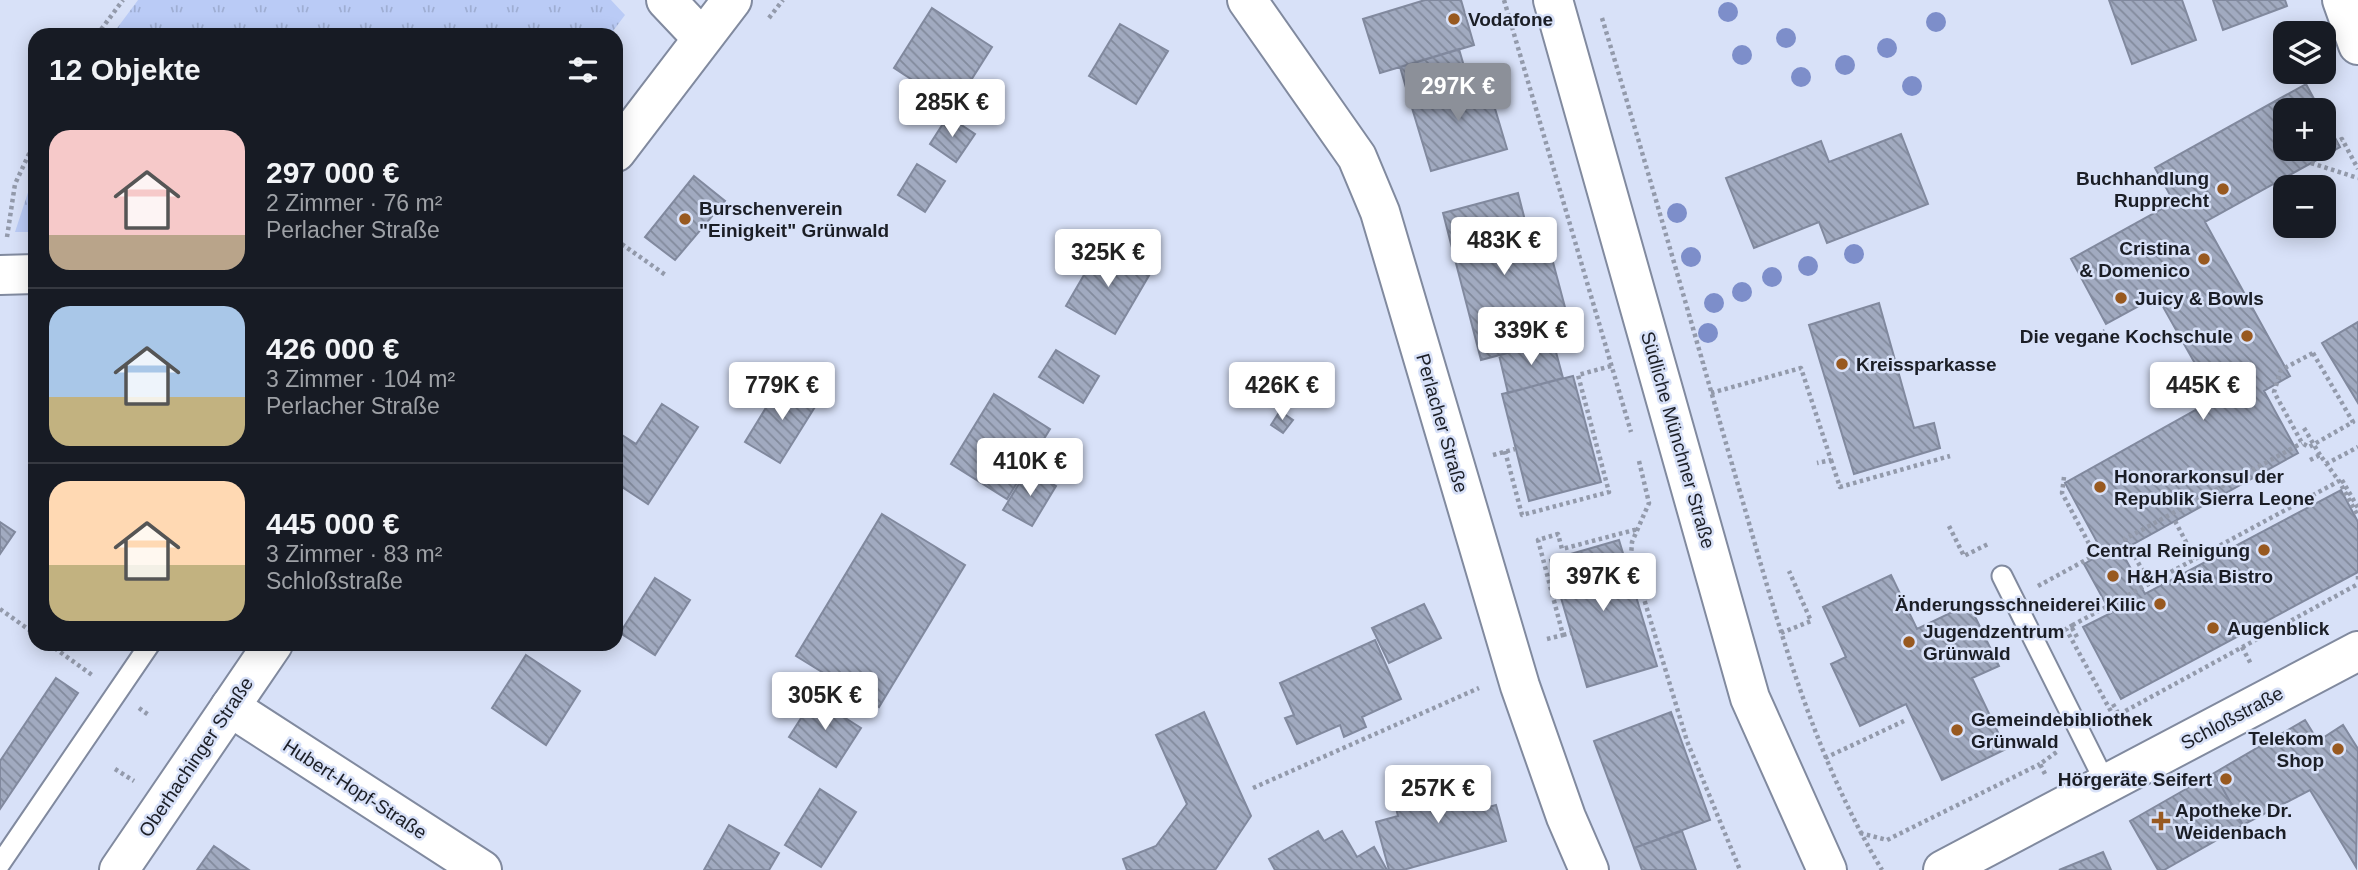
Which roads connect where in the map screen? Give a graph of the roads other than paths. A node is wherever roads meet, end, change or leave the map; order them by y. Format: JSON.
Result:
{"nodes":[{"id":1,"x":666,"y":0,"type":"edge"},
{"id":2,"x":732,"y":0,"type":"edge"},
{"id":3,"x":1247,"y":0,"type":"edge"},
{"id":4,"x":1553,"y":0,"type":"edge"},
{"id":5,"x":2342,"y":0,"type":"edge"},
{"id":6,"x":701,"y":37,"type":"junction"},
{"id":7,"x":2358,"y":45,"type":"edge"},
{"id":8,"x":623,"y":143,"type":"edge"},
{"id":9,"x":2002,"y":576,"type":"dead end"},
{"id":10,"x":145,"y":651,"type":"edge"},
{"id":11,"x":268,"y":651,"type":"edge"},
{"id":12,"x":2354,"y":663,"type":"edge"},
{"id":13,"x":229,"y":707,"type":"junction"},
{"id":14,"x":2106,"y":784,"type":"junction"},
{"id":15,"x":0,"y":864,"type":"edge"},
{"id":16,"x":119,"y":870,"type":"edge"},
{"id":17,"x":482,"y":870,"type":"edge"},
{"id":18,"x":1588,"y":870,"type":"edge"},
{"id":19,"x":1828,"y":870,"type":"edge"},
{"id":20,"x":1943,"y":870,"type":"edge"}],
"edges":[{"from":1,"to":6,"type":"street"},
{"from":2,"to":6,"type":"street"},
{"from":3,"to":18,"type":"street","name":"Perlacher Straße"},
{"from":4,"to":19,"type":"street","name":"Südliche Münchner Straße"},
{"from":5,"to":7,"type":"street"},
{"from":6,"to":8,"type":"street"},
{"from":9,"to":14,"type":"lane"},
{"from":10,"to":15,"type":"lane"},
{"from":11,"to":13,"type":"street","name":"Oberhachinger Straße"},
{"from":12,"to":14,"type":"street","name":"Schloßstraße"},
{"from":13,"to":16,"type":"street","name":"Oberhachinger Straße"},
{"from":13,"to":17,"type":"street","name":"Hubert-Hopf-Straße"},
{"from":14,"to":20,"type":"street","name":"Schloßstraße"}]}
